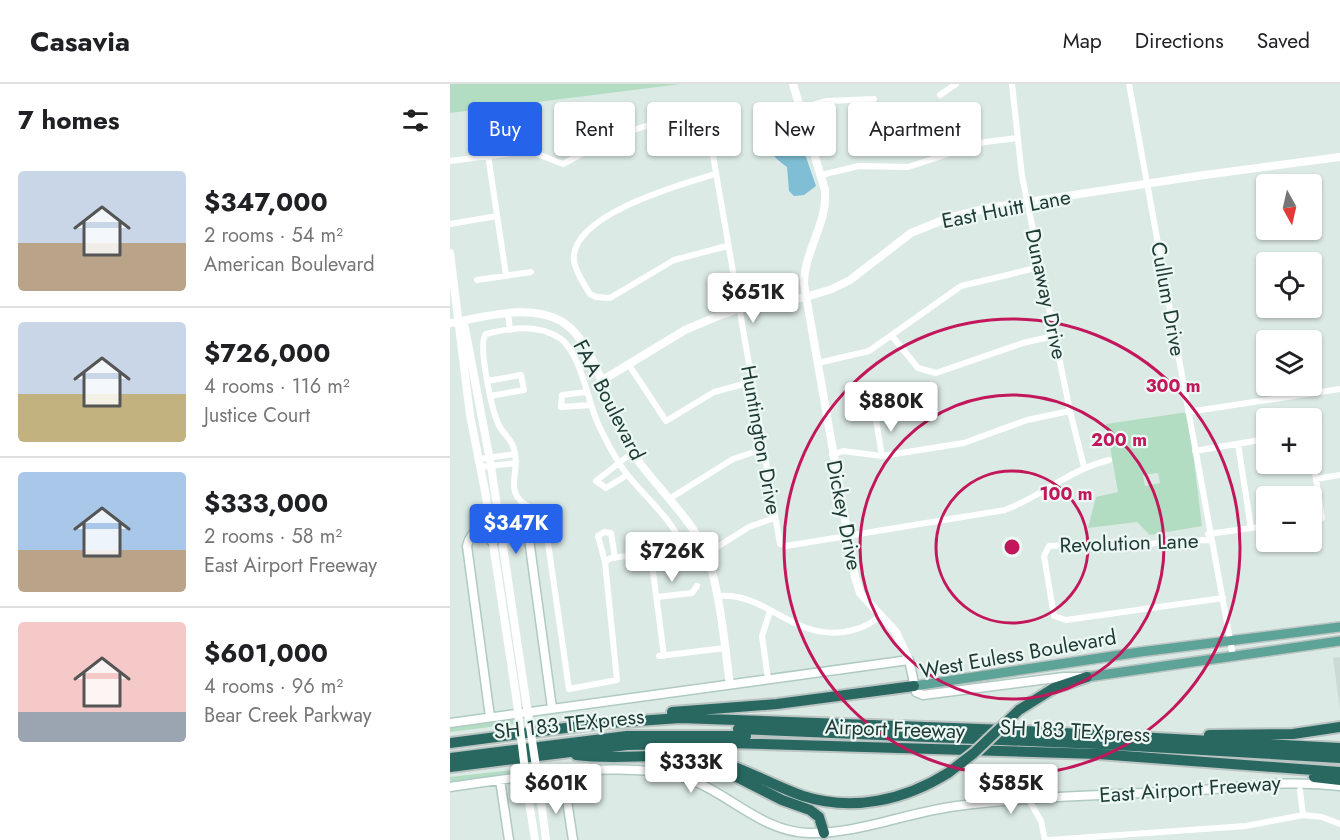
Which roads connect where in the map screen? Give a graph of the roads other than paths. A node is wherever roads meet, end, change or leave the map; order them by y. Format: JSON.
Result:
{"nodes":[{"id":1,"x":794,"y":84,"type":"edge"},
{"id":2,"x":956,"y":84,"type":"edge"},
{"id":3,"x":1012,"y":84,"type":"edge"},
{"id":4,"x":1129,"y":84,"type":"edge"},
{"id":5,"x":940,"y":95,"type":"dead end"},
{"id":6,"x":874,"y":99,"type":"dead end"},
{"id":7,"x":799,"y":102,"type":"edge"},
{"id":8,"x":822,"y":102,"type":"edge"},
{"id":9,"x":647,"y":126,"type":"edge"},
{"id":10,"x":1018,"y":138,"type":"junction"},
{"id":11,"x":482,"y":156,"type":"edge"},
{"id":12,"x":488,"y":156,"type":"edge"},
{"id":13,"x":542,"y":156,"type":"edge"},
{"id":14,"x":712,"y":156,"type":"edge"},
{"id":15,"x":815,"y":156,"type":"edge"},
{"id":16,"x":1340,"y":157,"type":"edge"},
{"id":17,"x":450,"y":161,"type":"edge"},
{"id":18,"x":715,"y":174,"type":"junction"},
{"id":19,"x":821,"y":175,"type":"junction"},
{"id":20,"x":1148,"y":184,"type":"junction"},
{"id":21,"x":1027,"y":202,"type":"junction"},
{"id":22,"x":497,"y":216,"type":"junction"},
{"id":23,"x":450,"y":224,"type":"edge"},
{"id":24,"x":727,"y":246,"type":"junction"},
{"id":25,"x":450,"y":253,"type":"edge"},
{"id":26,"x":1040,"y":267,"type":"junction"},
{"id":27,"x":531,"y":272,"type":"dead end"},
{"id":28,"x":506,"y":275,"type":"junction"},
{"id":29,"x":477,"y":280,"type":"dead end"},
{"id":30,"x":806,"y":297,"type":"junction"},
{"id":31,"x":738,"y":309,"type":"junction"},
{"id":32,"x":508,"y":314,"type":"junction"},
{"id":33,"x":460,"y":321,"type":"junction"},
{"id":34,"x":450,"y":323,"type":"edge"},
{"id":35,"x":510,"y":330,"type":"junction"},
{"id":36,"x":892,"y":336,"type":"junction"},
{"id":37,"x":1054,"y":336,"type":"junction"},
{"id":38,"x":818,"y":363,"type":"junction"},
{"id":39,"x":628,"y":365,"type":"junction"},
{"id":40,"x":488,"y":381,"type":"junction"},
{"id":41,"x":601,"y":381,"type":"junction"},
{"id":42,"x":751,"y":382,"type":"junction"},
{"id":43,"x":1340,"y":389,"type":"edge"},
{"id":44,"x":586,"y":392,"type":"junction"},
{"id":45,"x":490,"y":396,"type":"junction"},
{"id":46,"x":591,"y":405,"type":"junction"},
{"id":47,"x":1070,"y":411,"type":"junction"},
{"id":48,"x":1188,"y":412,"type":"junction"},
{"id":49,"x":875,"y":414,"type":"dead end"},
{"id":50,"x":1256,"y":441,"type":"edge"},
{"id":51,"x":1238,"y":444,"type":"junction"},
{"id":52,"x":763,"y":449,"type":"junction"},
{"id":53,"x":1195,"y":451,"type":"junction"},
{"id":54,"x":633,"y":452,"type":"junction"},
{"id":55,"x":515,"y":454,"type":"junction"},
{"id":56,"x":832,"y":455,"type":"junction"},
{"id":57,"x":882,"y":456,"type":"junction"},
{"id":58,"x":1108,"y":460,"type":"dead end"},
{"id":59,"x":490,"y":462,"type":"junction"},
{"id":60,"x":619,"y":462,"type":"junction"},
{"id":61,"x":479,"y":463,"type":"junction"},
{"id":62,"x":516,"y":463,"type":"junction"},
{"id":63,"x":1084,"y":466,"type":"junction"},
{"id":64,"x":1315,"y":474,"type":"edge"},
{"id":65,"x":627,"y":475,"type":"junction"},
{"id":66,"x":1340,"y":475,"type":"edge"},
{"id":67,"x":1316,"y":479,"type":"junction"},
{"id":68,"x":1317,"y":486,"type":"edge"},
{"id":69,"x":669,"y":500,"type":"junction"},
{"id":70,"x":494,"y":515,"type":"junction"},
{"id":71,"x":774,"y":518,"type":"junction"},
{"id":72,"x":514,"y":525,"type":"junction"},
{"id":73,"x":1256,"y":527,"type":"edge"},
{"id":74,"x":1251,"y":528,"type":"junction"},
{"id":75,"x":476,"y":530,"type":"junction"},
{"id":76,"x":848,"y":536,"type":"junction"},
{"id":77,"x":1209,"y":537,"type":"junction"},
{"id":78,"x":697,"y":538,"type":"junction"},
{"id":79,"x":497,"y":542,"type":"junction"},
{"id":80,"x":682,"y":546,"type":"junction"},
{"id":81,"x":706,"y":554,"type":"junction"},
{"id":82,"x":615,"y":558,"type":"junction"},
{"id":83,"x":605,"y":562,"type":"junction"},
{"id":84,"x":652,"y":564,"type":"dead end"},
{"id":85,"x":697,"y":586,"type":"dead end"},
{"id":86,"x":717,"y":596,"type":"junction"},
{"id":87,"x":657,"y":597,"type":"junction"},
{"id":88,"x":1223,"y":598,"type":"junction"},
{"id":89,"x":770,"y":611,"type":"junction"},
{"id":90,"x":881,"y":615,"type":"junction"},
{"id":91,"x":1340,"y":627,"type":"edge"},
{"id":92,"x":1231,"y":641,"type":"junction"},
{"id":93,"x":1340,"y":641,"type":"edge"},
{"id":94,"x":725,"y":648,"type":"junction"},
{"id":95,"x":1233,"y":656,"type":"junction"},
{"id":96,"x":909,"y":660,"type":"junction"},
{"id":97,"x":982,"y":675,"type":"junction"},
{"id":98,"x":1087,"y":677,"type":"junction"},
{"id":99,"x":768,"y":679,"type":"junction"},
{"id":100,"x":549,"y":680,"type":"junction"},
{"id":101,"x":730,"y":684,"type":"junction"},
{"id":102,"x":914,"y":686,"type":"junction"},
{"id":103,"x":984,"y":686,"type":"junction"},
{"id":104,"x":488,"y":697,"type":"junction"},
{"id":105,"x":572,"y":705,"type":"junction"},
{"id":106,"x":552,"y":708,"type":"junction"},
{"id":107,"x":538,"y":710,"type":"junction"},
{"id":108,"x":504,"y":715,"type":"junction"},
{"id":109,"x":490,"y":717,"type":"junction"},
{"id":110,"x":476,"y":720,"type":"junction"},
{"id":111,"x":623,"y":722,"type":"junction"},
{"id":112,"x":450,"y":723,"type":"edge"},
{"id":113,"x":1340,"y":727,"type":"edge"},
{"id":114,"x":1084,"y":734,"type":"junction"},
{"id":115,"x":450,"y":743,"type":"edge"},
{"id":116,"x":1340,"y":748,"type":"edge"},
{"id":117,"x":450,"y":752,"type":"edge"},
{"id":118,"x":557,"y":753,"type":"junction"},
{"id":119,"x":1098,"y":754,"type":"junction"},
{"id":120,"x":450,"y":758,"type":"edge"},
{"id":121,"x":1340,"y":758,"type":"edge"},
{"id":122,"x":710,"y":760,"type":"junction"},
{"id":123,"x":1340,"y":765,"type":"edge"},
{"id":124,"x":450,"y":766,"type":"edge"},
{"id":125,"x":583,"y":772,"type":"junction"},
{"id":126,"x":1340,"y":772,"type":"edge"},
{"id":127,"x":563,"y":774,"type":"junction"},
{"id":128,"x":546,"y":775,"type":"junction"},
{"id":129,"x":519,"y":778,"type":"junction"},
{"id":130,"x":500,"y":780,"type":"junction"},
{"id":131,"x":482,"y":782,"type":"junction"},
{"id":132,"x":1339,"y":784,"type":"edge"},
{"id":133,"x":450,"y":787,"type":"edge"},
{"id":134,"x":1300,"y":790,"type":"dead end"},
{"id":135,"x":566,"y":794,"type":"junction"},
{"id":136,"x":503,"y":800,"type":"junction"},
{"id":137,"x":1029,"y":800,"type":"junction"},
{"id":138,"x":1303,"y":815,"type":"junction"},
{"id":139,"x":1340,"y":824,"type":"edge"},
{"id":140,"x":824,"y":837,"type":"edge"},
{"id":141,"x":509,"y":840,"type":"edge"},
{"id":142,"x":535,"y":840,"type":"edge"},
{"id":143,"x":546,"y":840,"type":"edge"},
{"id":144,"x":573,"y":840,"type":"edge"},
{"id":145,"x":1047,"y":840,"type":"edge"}],
"edges":[{"from":1,"to":7,"type":"street","name":"Dickey Drive"},
{"from":2,"to":5,"type":"street"},
{"from":3,"to":10,"type":"street","name":"Dunaway Drive"},
{"from":4,"to":20,"type":"street","name":"Cullum Drive"},
{"from":6,"to":8,"type":"street"},
{"from":9,"to":13,"type":"street"},
{"from":10,"to":19,"type":"street"},
{"from":10,"to":21,"type":"street","name":"Dunaway Drive"},
{"from":11,"to":17,"type":"street"},
{"from":12,"to":22,"type":"street"},
{"from":14,"to":18,"type":"street","name":"Huntington Drive"},
{"from":15,"to":19,"type":"street","name":"Dickey Drive"},
{"from":16,"to":20,"type":"street","name":"East Huitt Lane"},
{"from":18,"to":24,"type":"street","name":"Huntington Drive"},
{"from":18,"to":24,"type":"street"},
{"from":19,"to":30,"type":"street","name":"Dickey Drive"},
{"from":20,"to":21,"type":"street","name":"East Huitt Lane"},
{"from":20,"to":48,"type":"street","name":"Cullum Drive"},
{"from":21,"to":26,"type":"street","name":"Dunaway Drive"},
{"from":21,"to":30,"type":"street","name":"East Huitt Lane"},
{"from":22,"to":23,"type":"street"},
{"from":22,"to":28,"type":"street"},
{"from":24,"to":31,"type":"street","name":"Huntington Drive"},
{"from":25,"to":33,"type":"street"},
{"from":26,"to":36,"type":"street"},
{"from":26,"to":37,"type":"street","name":"Dunaway Drive"},
{"from":27,"to":28,"type":"street"},
{"from":28,"to":29,"type":"street"},
{"from":30,"to":31,"type":"street","name":"East Huitt Lane"},
{"from":30,"to":38,"type":"street","name":"Dickey Drive"},
{"from":31,"to":39,"type":"street","name":"East Huitt Lane"},
{"from":31,"to":42,"type":"street","name":"Huntington Drive"},
{"from":32,"to":33,"type":"street","name":"FAA Boulevard"},
{"from":32,"to":35,"type":"street"},
{"from":32,"to":41,"type":"street","name":"FAA Boulevard"},
{"from":33,"to":34,"type":"street","name":"FAA Boulevard"},
{"from":33,"to":59,"type":"street"},
{"from":33,"to":61,"type":"street"},
{"from":35,"to":40,"type":"street"},
{"from":35,"to":44,"type":"street"},
{"from":36,"to":37,"type":"street"},
{"from":36,"to":38,"type":"street"},
{"from":37,"to":47,"type":"street","name":"Dunaway Drive"},
{"from":38,"to":56,"type":"street","name":"Dickey Drive"},
{"from":39,"to":41,"type":"street","name":"East Huitt Lane"},
{"from":39,"to":42,"type":"street"},
{"from":40,"to":45,"type":"street"},
{"from":40,"to":45,"type":"street"},
{"from":41,"to":54,"type":"street","name":"FAA Boulevard"},
{"from":42,"to":52,"type":"street","name":"Huntington Drive"},
{"from":43,"to":48,"type":"street"},
{"from":44,"to":46,"type":"street"},
{"from":44,"to":46,"type":"street"},
{"from":45,"to":55,"type":"street"},
{"from":46,"to":60,"type":"street"},
{"from":47,"to":57,"type":"street"},
{"from":47,"to":63,"type":"street","name":"Dunaway Drive"},
{"from":48,"to":53,"type":"street","name":"Cullum Drive"},
{"from":49,"to":57,"type":"street"},
{"from":50,"to":51,"type":"street"},
{"from":51,"to":53,"type":"street"},
{"from":51,"to":74,"type":"street"},
{"from":52,"to":69,"type":"street"},
{"from":52,"to":71,"type":"street","name":"Huntington Drive"},
{"from":53,"to":77,"type":"street","name":"Cullum Drive"},
{"from":54,"to":60,"type":"street"},
{"from":54,"to":69,"type":"street","name":"FAA Boulevard"},
{"from":55,"to":59,"type":"street"},
{"from":55,"to":62,"type":"street"},
{"from":56,"to":57,"type":"street"},
{"from":56,"to":76,"type":"street","name":"Dickey Drive"},
{"from":58,"to":63,"type":"street"},
{"from":59,"to":61,"type":"street"},
{"from":59,"to":62,"type":"street"},
{"from":59,"to":70,"type":"street"},
{"from":60,"to":65,"type":"street"},
{"from":60,"to":65,"type":"street"},
{"from":61,"to":70,"type":"street"},
{"from":62,"to":83,"type":"street"},
{"from":63,"to":76,"type":"street"},
{"from":64,"to":67,"type":"street"},
{"from":65,"to":80,"type":"street"},
{"from":66,"to":67,"type":"street"},
{"from":67,"to":68,"type":"street"},
{"from":69,"to":78,"type":"street","name":"FAA Boulevard"},
{"from":70,"to":72,"type":"main road"},
{"from":70,"to":75,"type":"main road"},
{"from":70,"to":79,"type":"street"},
{"from":71,"to":76,"type":"street","name":"Huntington Drive"},
{"from":71,"to":81,"type":"street"},
{"from":72,"to":79,"type":"main road"},
{"from":72,"to":100,"type":"main road"},
{"from":73,"to":74,"type":"street","name":"Revolution Lane"},
{"from":74,"to":77,"type":"street","name":"Revolution Lane"},
{"from":75,"to":79,"type":"main road"},
{"from":75,"to":104,"type":"main road"},
{"from":76,"to":90,"type":"street","name":"Dickey Drive"},
{"from":77,"to":88,"type":"street","name":"Cullum Drive"},
{"from":77,"to":88,"type":"street","name":"Revolution Lane"},
{"from":78,"to":80,"type":"street"},
{"from":78,"to":81,"type":"street","name":"FAA Boulevard"},
{"from":79,"to":142,"type":"street","bridge":true},
{"from":79,"to":143,"type":"street","bridge":true},
{"from":80,"to":82,"type":"street"},
{"from":81,"to":86,"type":"street","name":"FAA Boulevard"},
{"from":82,"to":83,"type":"street"},
{"from":82,"to":83,"type":"street"},
{"from":84,"to":87,"type":"street"},
{"from":85,"to":87,"type":"street"},
{"from":86,"to":89,"type":"street"},
{"from":86,"to":94,"type":"street","name":"FAA Boulevard"},
{"from":87,"to":94,"type":"street"},
{"from":88,"to":92,"type":"street","name":"Cullum Drive"},
{"from":89,"to":90,"type":"street"},
{"from":89,"to":99,"type":"street"},
{"from":90,"to":96,"type":"street","name":"Dickey Drive"},
{"from":91,"to":92,"type":"main road","name":"West Euless Boulevard"},
{"from":92,"to":95,"type":"street","name":"Cullum Drive"},
{"from":92,"to":97,"type":"main road","name":"West Euless Boulevard"},
{"from":93,"to":95,"type":"main road","name":"West Euless Boulevard"},
{"from":94,"to":101,"type":"street","name":"FAA Boulevard"},
{"from":95,"to":98,"type":"main road","name":"West Euless Boulevard"},
{"from":96,"to":99,"type":"main road"},
{"from":96,"to":102,"type":"main road","name":"Dickey Drive"},
{"from":97,"to":102,"type":"main road","name":"West Euless Boulevard"},
{"from":97,"to":103,"type":"main road"},
{"from":98,"to":103,"type":"main road","name":"West Euless Boulevard"},
{"from":98,"to":122,"type":"highway","bridge":true},
{"from":99,"to":101,"type":"main road"},
{"from":100,"to":105,"type":"main road"},
{"from":100,"to":106,"type":"main road"},
{"from":100,"to":107,"type":"main road"},
{"from":101,"to":105,"type":"main road"},
{"from":102,"to":103,"type":"main road","name":"West Euless Boulevard"},
{"from":102,"to":111,"type":"highway"},
{"from":104,"to":108,"type":"main road"},
{"from":104,"to":109,"type":"main road"},
{"from":104,"to":110,"type":"main road"},
{"from":105,"to":106,"type":"main road"},
{"from":106,"to":107,"type":"main road"},
{"from":107,"to":108,"type":"main road"},
{"from":108,"to":109,"type":"main road"},
{"from":109,"to":110,"type":"main road"},
{"from":110,"to":112,"type":"main road"},
{"from":111,"to":114,"type":"highway","name":"Airport Freeway"},
{"from":111,"to":115,"type":"highway","name":"Airport Freeway"},
{"from":113,"to":114,"type":"highway"},
{"from":114,"to":116,"type":"highway","name":"Airport Freeway"},
{"from":117,"to":121,"type":"highway","name":"SH 183 TEXpress"},
{"from":118,"to":119,"type":"highway","name":"Airport Freeway"},
{"from":118,"to":122,"type":"highway"},
{"from":118,"to":124,"type":"highway","name":"Airport Freeway"},
{"from":119,"to":126,"type":"highway","name":"Airport Freeway"},
{"from":119,"to":132,"type":"highway"},
{"from":120,"to":123,"type":"highway","name":"SH 183 TEXpress"},
{"from":122,"to":140,"type":"highway"},
{"from":125,"to":127,"type":"main road","name":"East Airport Freeway"},
{"from":125,"to":135,"type":"main road"},
{"from":125,"to":140,"type":"main road","name":"East Airport Freeway"},
{"from":127,"to":128,"type":"main road","name":"East Airport Freeway"},
{"from":127,"to":135,"type":"main road"},
{"from":128,"to":129,"type":"main road","name":"East Airport Freeway"},
{"from":128,"to":135,"type":"main road"},
{"from":129,"to":130,"type":"main road","name":"East Airport Freeway"},
{"from":129,"to":136,"type":"main road"},
{"from":130,"to":131,"type":"main road","name":"East Airport Freeway"},
{"from":130,"to":136,"type":"main road"},
{"from":131,"to":133,"type":"main road","name":"East Airport Freeway"},
{"from":131,"to":136,"type":"main road"},
{"from":132,"to":137,"type":"main road","name":"East Airport Freeway"},
{"from":134,"to":138,"type":"street"},
{"from":135,"to":144,"type":"main road"},
{"from":136,"to":141,"type":"main road"},
{"from":137,"to":140,"type":"main road","name":"East Airport Freeway"},
{"from":137,"to":145,"type":"street"},
{"from":138,"to":139,"type":"street"},
{"from":138,"to":145,"type":"street"}]}
